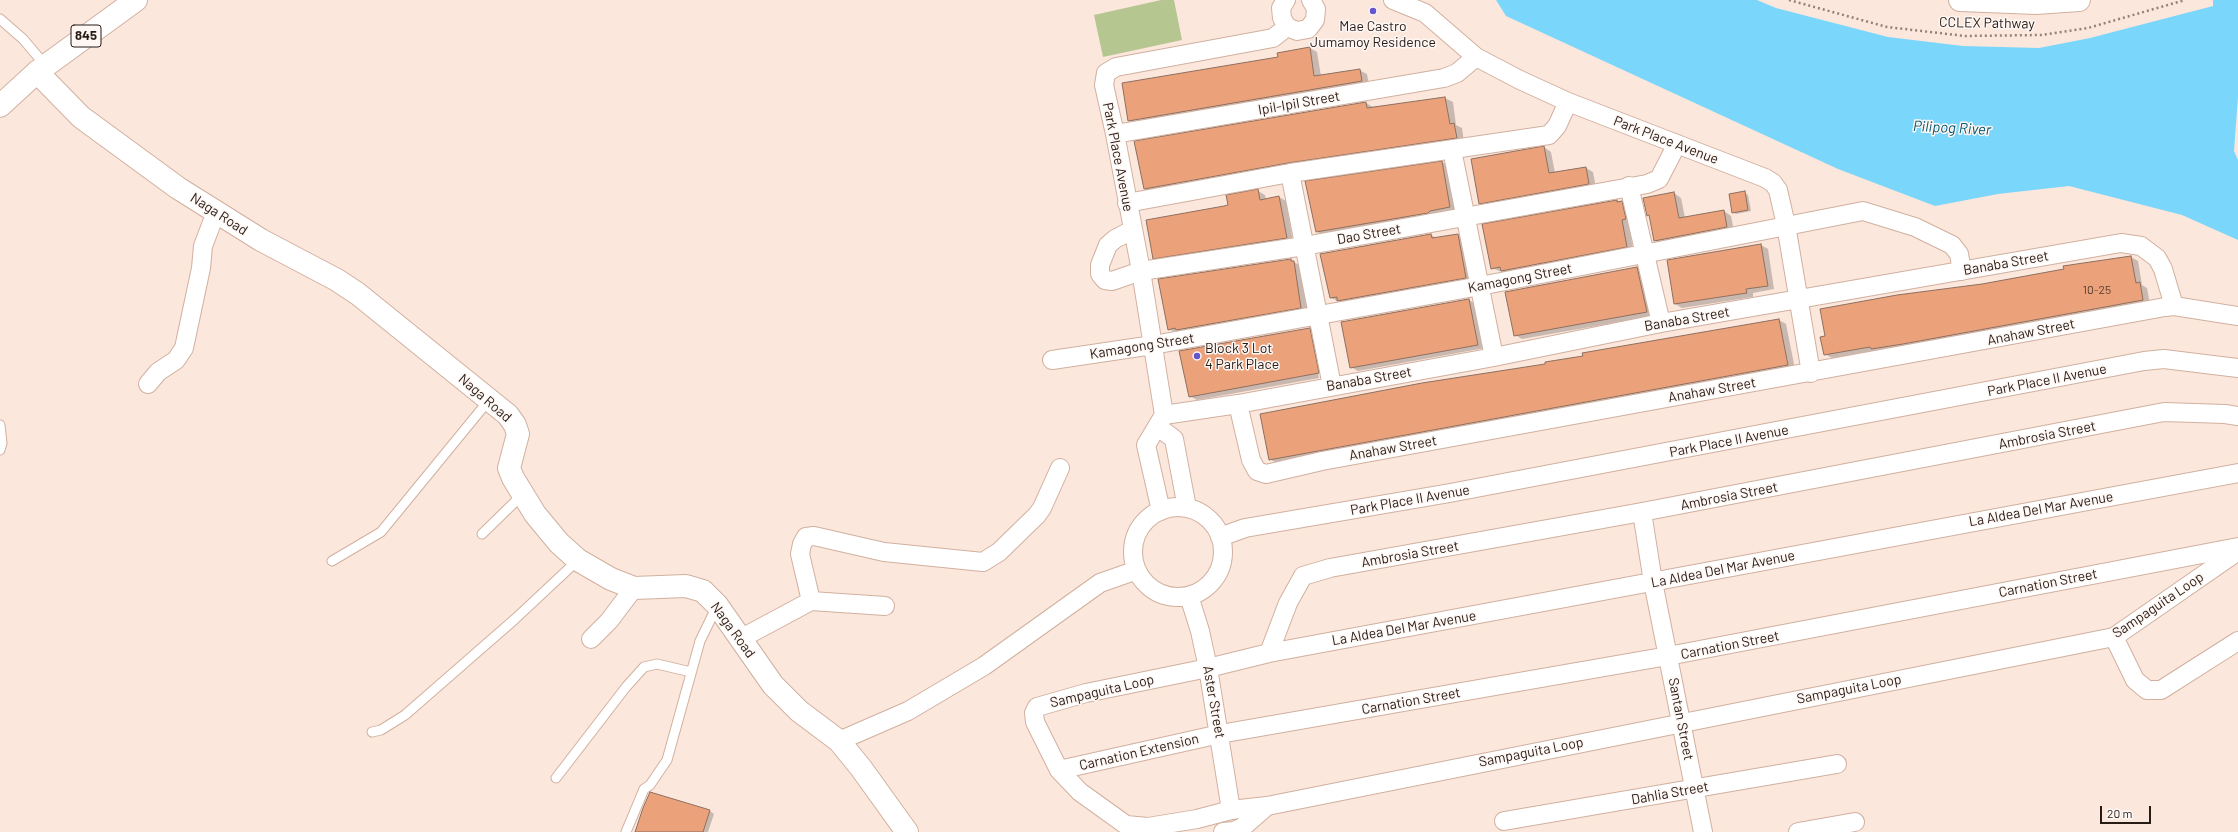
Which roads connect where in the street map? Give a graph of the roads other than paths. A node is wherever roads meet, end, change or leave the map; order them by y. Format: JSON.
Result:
{"nodes":[{"id":1,"x":136,"y":0,"type":"edge"},
{"id":2,"x":1286,"y":0,"type":"edge"},
{"id":3,"x":1393,"y":0,"type":"edge"},
{"id":4,"x":1960,"y":0,"type":"edge"},
{"id":5,"x":2079,"y":0,"type":"edge"},
{"id":6,"x":1314,"y":1,"type":"edge"},
{"id":7,"x":0,"y":19,"type":"edge"},
{"id":8,"x":1287,"y":27,"type":"junction"},
{"id":9,"x":1476,"y":57,"type":"junction"},
{"id":10,"x":41,"y":69,"type":"junction"},
{"id":11,"x":1568,"y":102,"type":"junction"},
{"id":12,"x":0,"y":106,"type":"edge"},
{"id":13,"x":1115,"y":134,"type":"junction"},
{"id":14,"x":1677,"y":144,"type":"junction"},
{"id":15,"x":1452,"y":150,"type":"junction"},
{"id":16,"x":1290,"y":173,"type":"junction"},
{"id":17,"x":1629,"y":186,"type":"junction"},
{"id":18,"x":1127,"y":203,"type":"junction"},
{"id":19,"x":216,"y":212,"type":"junction"},
{"id":20,"x":1466,"y":216,"type":"junction"},
{"id":21,"x":1786,"y":225,"type":"junction"},
{"id":22,"x":1132,"y":230,"type":"junction"},
{"id":23,"x":1304,"y":246,"type":"junction"},
{"id":24,"x":1645,"y":253,"type":"junction"},
{"id":25,"x":1141,"y":271,"type":"junction"},
{"id":26,"x":1962,"y":271,"type":"junction"},
{"id":27,"x":1480,"y":286,"type":"junction"},
{"id":28,"x":1798,"y":299,"type":"junction"},
{"id":29,"x":2174,"y":306,"type":"junction"},
{"id":30,"x":1318,"y":315,"type":"junction"},
{"id":31,"x":2238,"y":316,"type":"edge"},
{"id":32,"x":1661,"y":323,"type":"junction"},
{"id":33,"x":1153,"y":345,"type":"junction"},
{"id":34,"x":1494,"y":356,"type":"junction"},
{"id":35,"x":1052,"y":360,"type":"dead end"},
{"id":36,"x":2238,"y":368,"type":"edge"},
{"id":37,"x":1811,"y":372,"type":"junction"},
{"id":38,"x":148,"y":384,"type":"dead end"},
{"id":39,"x":1332,"y":386,"type":"junction"},
{"id":40,"x":489,"y":400,"type":"junction"},
{"id":41,"x":1238,"y":404,"type":"junction"},
{"id":42,"x":2238,"y":416,"type":"edge"},
{"id":43,"x":1161,"y":421,"type":"junction"},
{"id":44,"x":0,"y":425,"type":"edge"},
{"id":45,"x":0,"y":450,"type":"edge"},
{"id":46,"x":1060,"y":468,"type":"dead end"},
{"id":47,"x":2238,"y":473,"type":"edge"},
{"id":48,"x":522,"y":495,"type":"junction"},
{"id":49,"x":1187,"y":508,"type":"junction"},
{"id":50,"x":1161,"y":511,"type":"junction"},
{"id":51,"x":1642,"y":512,"type":"junction"},
{"id":52,"x":482,"y":534,"type":"dead end"},
{"id":53,"x":1220,"y":537,"type":"junction"},
{"id":54,"x":2238,"y":547,"type":"edge"},
{"id":55,"x":2238,"y":551,"type":"edge"},
{"id":56,"x":578,"y":560,"type":"junction"},
{"id":57,"x":332,"y":561,"type":"dead end"},
{"id":58,"x":1137,"y":570,"type":"junction"},
{"id":59,"x":1653,"y":582,"type":"junction"},
{"id":60,"x":634,"y":588,"type":"junction"},
{"id":61,"x":1189,"y":596,"type":"junction"},
{"id":62,"x":811,"y":601,"type":"junction"},
{"id":63,"x":717,"y":605,"type":"junction"},
{"id":64,"x":885,"y":606,"type":"dead end"},
{"id":65,"x":2114,"y":637,"type":"junction"},
{"id":66,"x":591,"y":639,"type":"dead end"},
{"id":67,"x":740,"y":639,"type":"junction"},
{"id":68,"x":2238,"y":641,"type":"edge"},
{"id":69,"x":1269,"y":653,"type":"junction"},
{"id":70,"x":1668,"y":656,"type":"junction"},
{"id":71,"x":1208,"y":668,"type":"junction"},
{"id":72,"x":691,"y":672,"type":"junction"},
{"id":73,"x":1682,"y":722,"type":"junction"},
{"id":74,"x":372,"y":732,"type":"dead end"},
{"id":75,"x":1220,"y":734,"type":"junction"},
{"id":76,"x":839,"y":741,"type":"junction"},
{"id":77,"x":1837,"y":764,"type":"dead end"},
{"id":78,"x":1059,"y":770,"type":"junction"},
{"id":79,"x":556,"y":778,"type":"dead end"},
{"id":80,"x":1695,"y":788,"type":"junction"},
{"id":81,"x":1267,"y":806,"type":"junction"},
{"id":82,"x":1231,"y":810,"type":"junction"},
{"id":83,"x":1196,"y":819,"type":"junction"},
{"id":84,"x":1504,"y":821,"type":"dead end"},
{"id":85,"x":1855,"y":822,"type":"dead end"},
{"id":86,"x":626,"y":832,"type":"edge"},
{"id":87,"x":907,"y":832,"type":"edge"},
{"id":88,"x":1219,"y":832,"type":"edge"},
{"id":89,"x":1223,"y":832,"type":"edge"},
{"id":90,"x":1703,"y":832,"type":"edge"},
{"id":91,"x":1798,"y":832,"type":"edge"}],
"edges":[{"from":1,"to":10,"type":"main road","number":"845"},
{"from":2,"to":8,"type":"street"},
{"from":3,"to":9,"type":"street","name":"Park Place Avenue"},
{"from":4,"to":5,"type":"main road"},
{"from":6,"to":8,"type":"street"},
{"from":7,"to":10,"type":"lane"},
{"from":8,"to":13,"type":"street","name":"Park Place Avenue"},
{"from":9,"to":11,"type":"street","name":"Park Place Avenue"},
{"from":9,"to":13,"type":"street","name":"Ipil-Ipil Street"},
{"from":10,"to":12,"type":"main road","number":"845"},
{"from":10,"to":19,"type":"main road","name":"Naga Road"},
{"from":11,"to":14,"type":"street","name":"Park Place Avenue"},
{"from":11,"to":15,"type":"street"},
{"from":13,"to":18,"type":"street","name":"Park Place Avenue"},
{"from":14,"to":17,"type":"street","name":"Dao Street"},
{"from":14,"to":21,"type":"street","name":"Park Place Avenue"},
{"from":15,"to":16,"type":"street"},
{"from":15,"to":20,"type":"street"},
{"from":16,"to":18,"type":"street"},
{"from":16,"to":23,"type":"street"},
{"from":17,"to":20,"type":"street","name":"Dao Street"},
{"from":17,"to":24,"type":"street"},
{"from":18,"to":22,"type":"street","name":"Park Place Avenue"},
{"from":19,"to":38,"type":"street"},
{"from":19,"to":40,"type":"main road","name":"Naga Road"},
{"from":20,"to":23,"type":"street","name":"Dao Street"},
{"from":20,"to":27,"type":"street"},
{"from":21,"to":24,"type":"street","name":"Kamagong Street"},
{"from":21,"to":26,"type":"street","name":"Kamagong Street"},
{"from":21,"to":28,"type":"street","name":"Park Place Avenue"},
{"from":22,"to":25,"type":"street","name":"Park Place Avenue"},
{"from":22,"to":25,"type":"street","name":"Dao Street"},
{"from":23,"to":25,"type":"street","name":"Dao Street"},
{"from":23,"to":30,"type":"street"},
{"from":24,"to":27,"type":"street","name":"Kamagong Street"},
{"from":24,"to":32,"type":"street"},
{"from":25,"to":33,"type":"street","name":"Park Place Avenue"},
{"from":26,"to":28,"type":"street","name":"Banaba Street"},
{"from":26,"to":29,"type":"street","name":"Banaba Street"},
{"from":27,"to":30,"type":"street","name":"Kamagong Street"},
{"from":27,"to":34,"type":"street"},
{"from":28,"to":32,"type":"street","name":"Banaba Street"},
{"from":28,"to":37,"type":"street","name":"Park Place Avenue"},
{"from":29,"to":31,"type":"street","name":"Anahaw Street"},
{"from":29,"to":37,"type":"street","name":"Anahaw Street"},
{"from":30,"to":33,"type":"street","name":"Kamagong Street"},
{"from":30,"to":39,"type":"street"},
{"from":32,"to":34,"type":"street","name":"Banaba Street"},
{"from":33,"to":35,"type":"street","name":"Kamagong Street"},
{"from":33,"to":43,"type":"street","name":"Park Place Avenue"},
{"from":34,"to":39,"type":"street","name":"Banaba Street"},
{"from":36,"to":53,"type":"street","name":"Park Place II Avenue"},
{"from":37,"to":41,"type":"street","name":"Anahaw Street"},
{"from":39,"to":41,"type":"street","name":"Banaba Street"},
{"from":40,"to":48,"type":"main road","name":"Naga Road"},
{"from":40,"to":57,"type":"lane"},
{"from":41,"to":43,"type":"street","name":"Banaba Street"},
{"from":42,"to":51,"type":"street","name":"Ambrosia Street"},
{"from":43,"to":49,"type":"street"},
{"from":43,"to":50,"type":"street"},
{"from":44,"to":45,"type":"lane"},
{"from":46,"to":62,"type":"street"},
{"from":47,"to":59,"type":"street","name":"La Aldea Del Mar Avenue"},
{"from":48,"to":52,"type":"lane"},
{"from":48,"to":56,"type":"main road","name":"Naga Road"},
{"from":49,"to":50,"type":"street"},
{"from":49,"to":53,"type":"street"},
{"from":50,"to":58,"type":"street"},
{"from":51,"to":59,"type":"street","name":"Santan Street"},
{"from":51,"to":69,"type":"street","name":"Ambrosia Street"},
{"from":53,"to":61,"type":"street"},
{"from":54,"to":70,"type":"street","name":"Carnation Street"},
{"from":55,"to":65,"type":"street","name":"Sampaguita Loop"},
{"from":56,"to":60,"type":"main road","name":"Naga Road"},
{"from":56,"to":74,"type":"lane"},
{"from":58,"to":61,"type":"street"},
{"from":58,"to":76,"type":"street"},
{"from":59,"to":69,"type":"street","name":"La Aldea Del Mar Avenue"},
{"from":59,"to":70,"type":"street","name":"Santan Street"},
{"from":60,"to":63,"type":"main road","name":"Naga Road"},
{"from":60,"to":66,"type":"street"},
{"from":61,"to":71,"type":"street","name":"Aster Street"},
{"from":62,"to":64,"type":"street"},
{"from":62,"to":67,"type":"street"},
{"from":63,"to":67,"type":"main road","name":"Naga Road"},
{"from":63,"to":72,"type":"lane"},
{"from":65,"to":68,"type":"street"},
{"from":65,"to":73,"type":"street","name":"Sampaguita Loop"},
{"from":67,"to":76,"type":"main road","name":"Naga Road"},
{"from":69,"to":71,"type":"street","name":"La Aldea Del Mar Avenue"},
{"from":70,"to":73,"type":"street","name":"Santan Street"},
{"from":70,"to":75,"type":"street","name":"Carnation Street"},
{"from":71,"to":75,"type":"street","name":"Aster Street"},
{"from":71,"to":78,"type":"street","name":"Sampaguita Loop"},
{"from":72,"to":79,"type":"lane"},
{"from":72,"to":86,"type":"lane"},
{"from":73,"to":80,"type":"street","name":"Santan Street"},
{"from":73,"to":81,"type":"street","name":"Sampaguita Loop"},
{"from":75,"to":78,"type":"street","name":"Carnation Extension"},
{"from":75,"to":82,"type":"street","name":"Aster Street"},
{"from":76,"to":87,"type":"main road","name":"Naga Road"},
{"from":77,"to":80,"type":"street","name":"Dahlia Street"},
{"from":78,"to":83,"type":"street","name":"Sampaguita Loop"},
{"from":80,"to":84,"type":"street","name":"Dahlia Street"},
{"from":80,"to":90,"type":"street","name":"Santan Street"},
{"from":81,"to":82,"type":"street","name":"Sampaguita Loop"},
{"from":81,"to":89,"type":"street"},
{"from":82,"to":83,"type":"street","name":"Sampaguita Loop"},
{"from":83,"to":88,"type":"street"},
{"from":85,"to":91,"type":"street"}]}
